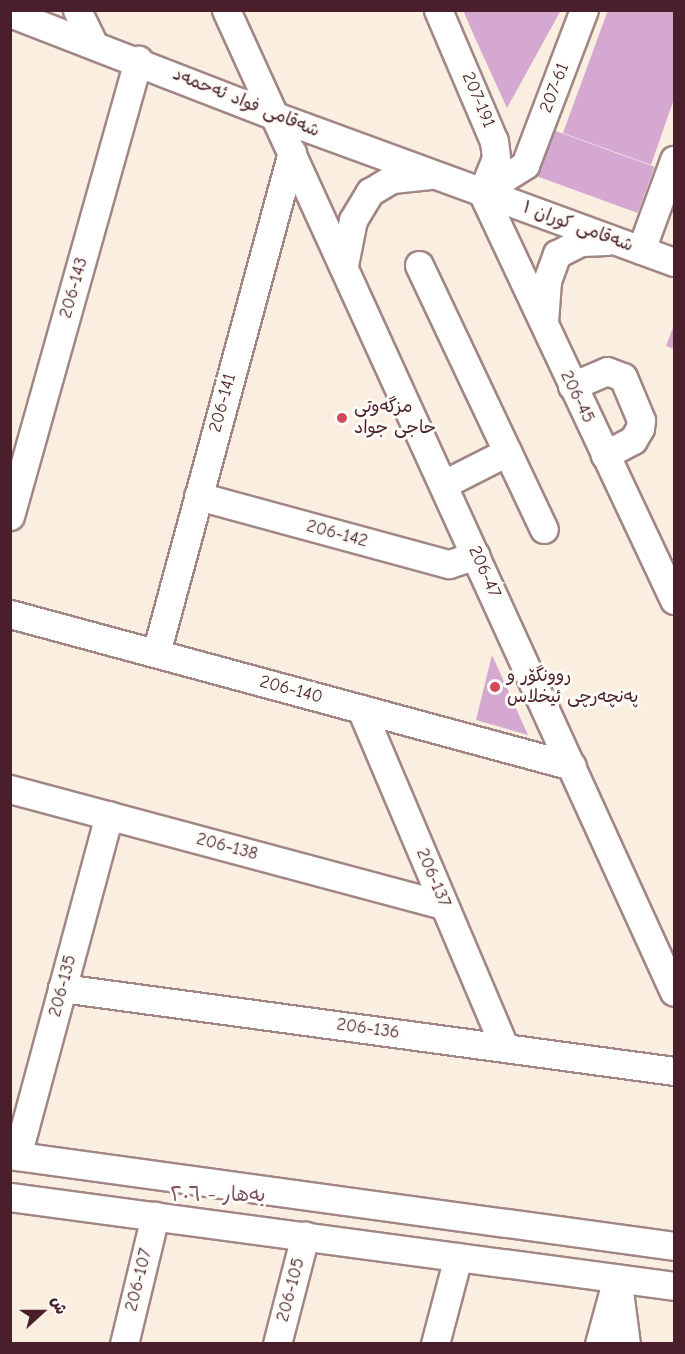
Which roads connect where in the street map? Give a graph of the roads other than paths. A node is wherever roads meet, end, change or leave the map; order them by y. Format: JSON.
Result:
{"nodes":[{"id":1,"x":77,"y":10,"type":"edge"},
{"id":2,"x":226,"y":10,"type":"edge"},
{"id":3,"x":438,"y":10,"type":"edge"},
{"id":4,"x":584,"y":10,"type":"edge"},
{"id":5,"x":10,"y":13,"type":"edge"},
{"id":6,"x":93,"y":43,"type":"junction"},
{"id":7,"x":138,"y":60,"type":"junction"},
{"id":8,"x":274,"y":116,"type":"junction"},
{"id":9,"x":292,"y":152,"type":"junction"},
{"id":10,"x":675,"y":160,"type":"edge"},
{"id":11,"x":435,"y":174,"type":"junction"},
{"id":12,"x":482,"y":192,"type":"junction"},
{"id":13,"x":632,"y":247,"type":"junction"},
{"id":14,"x":675,"y":262,"type":"edge"},
{"id":15,"x":344,"y":264,"type":"junction"},
{"id":16,"x":419,"y":265,"type":"dead end"},
{"id":17,"x":544,"y":326,"type":"junction"},
{"id":18,"x":572,"y":386,"type":"junction"},
{"id":19,"x":19,"y":449,"type":"edge"},
{"id":20,"x":507,"y":452,"type":"junction"},
{"id":21,"x":605,"y":455,"type":"junction"},
{"id":22,"x":444,"y":484,"type":"junction"},
{"id":23,"x":198,"y":496,"type":"junction"},
{"id":24,"x":10,"y":516,"type":"edge"},
{"id":25,"x":544,"y":530,"type":"dead end"},
{"id":26,"x":476,"y":555,"type":"junction"},
{"id":27,"x":675,"y":600,"type":"edge"},
{"id":28,"x":10,"y":614,"type":"edge"},
{"id":29,"x":156,"y":653,"type":"junction"},
{"id":30,"x":361,"y":709,"type":"junction"},
{"id":31,"x":572,"y":766,"type":"junction"},
{"id":32,"x":10,"y":789,"type":"edge"},
{"id":33,"x":109,"y":815,"type":"junction"},
{"id":34,"x":444,"y":905,"type":"junction"},
{"id":35,"x":63,"y":988,"type":"junction"},
{"id":36,"x":675,"y":992,"type":"edge"},
{"id":37,"x":505,"y":1048,"type":"junction"},
{"id":38,"x":675,"y":1071,"type":"edge"},
{"id":39,"x":14,"y":1155,"type":"edge"},
{"id":40,"x":11,"y":1197,"type":"edge"},
{"id":41,"x":155,"y":1216,"type":"junction"},
{"id":42,"x":305,"y":1236,"type":"junction"},
{"id":43,"x":675,"y":1246,"type":"edge"},
{"id":44,"x":458,"y":1257,"type":"junction"},
{"id":45,"x":618,"y":1278,"type":"junction"},
{"id":46,"x":675,"y":1286,"type":"edge"},
{"id":47,"x":124,"y":1344,"type":"edge"},
{"id":48,"x":277,"y":1344,"type":"edge"},
{"id":49,"x":435,"y":1344,"type":"edge"},
{"id":50,"x":599,"y":1344,"type":"edge"},
{"id":51,"x":626,"y":1344,"type":"edge"}],
"edges":[{"from":1,"to":6,"type":"street"},
{"from":2,"to":8,"type":"street","name":"206-47"},
{"from":3,"to":12,"type":"street","name":"207-191"},
{"from":4,"to":12,"type":"street","name":"207-61"},
{"from":5,"to":6,"type":"street","name":"شەقامی فواد ئەحمەد"},
{"from":6,"to":7,"type":"street","name":"شەقامی فواد ئەحمەد"},
{"from":7,"to":8,"type":"street","name":"شەقامی فواد ئەحمەد"},
{"from":7,"to":19,"type":"street","name":"206-143"},
{"from":8,"to":9,"type":"street","name":"206-47"},
{"from":8,"to":11,"type":"street","name":"شەقامی فواد ئەحمەد"},
{"from":9,"to":15,"type":"street","name":"206-47"},
{"from":9,"to":23,"type":"street","name":"206-141"},
{"from":10,"to":13,"type":"street"},
{"from":11,"to":12,"type":"street","name":"شەقامی فواد ئەحمەد"},
{"from":11,"to":15,"type":"street"},
{"from":12,"to":13,"type":"street","name":"شەقامی کوران ١"},
{"from":12,"to":17,"type":"street","name":"206-45"},
{"from":13,"to":14,"type":"street","name":"شەقامی کوران ١"},
{"from":13,"to":17,"type":"street"},
{"from":15,"to":22,"type":"street","name":"206-47"},
{"from":16,"to":20,"type":"street"},
{"from":17,"to":18,"type":"street","name":"206-45"},
{"from":18,"to":21,"type":"street","name":"206-45"},
{"from":18,"to":21,"type":"street"},
{"from":19,"to":24,"type":"street","name":"206-143"},
{"from":20,"to":22,"type":"street"},
{"from":20,"to":25,"type":"street"},
{"from":21,"to":27,"type":"street","name":"206-45"},
{"from":22,"to":26,"type":"street","name":"206-47"},
{"from":23,"to":26,"type":"street","name":"206-142"},
{"from":23,"to":29,"type":"street","name":"206-141"},
{"from":26,"to":31,"type":"street","name":"206-47"},
{"from":28,"to":29,"type":"street","name":"206-140"},
{"from":29,"to":30,"type":"street","name":"206-140"},
{"from":30,"to":31,"type":"street","name":"206-140"},
{"from":30,"to":34,"type":"street","name":"206-137"},
{"from":31,"to":36,"type":"street","name":"206-47"},
{"from":32,"to":33,"type":"street","name":"206-138"},
{"from":33,"to":34,"type":"street","name":"206-138"},
{"from":33,"to":35,"type":"street","name":"206-135"},
{"from":34,"to":37,"type":"street","name":"206-137"},
{"from":35,"to":37,"type":"street","name":"206-136"},
{"from":35,"to":39,"type":"street","name":"206-135"},
{"from":37,"to":38,"type":"street","name":"206-136"},
{"from":39,"to":43,"type":"street"},
{"from":40,"to":41,"type":"street"},
{"from":41,"to":42,"type":"street"},
{"from":41,"to":47,"type":"street","name":"206-107"},
{"from":42,"to":44,"type":"street"},
{"from":42,"to":48,"type":"street","name":"206-105"},
{"from":44,"to":45,"type":"street"},
{"from":44,"to":49,"type":"street"},
{"from":45,"to":46,"type":"street"},
{"from":45,"to":50,"type":"street"},
{"from":45,"to":51,"type":"street"}]}
